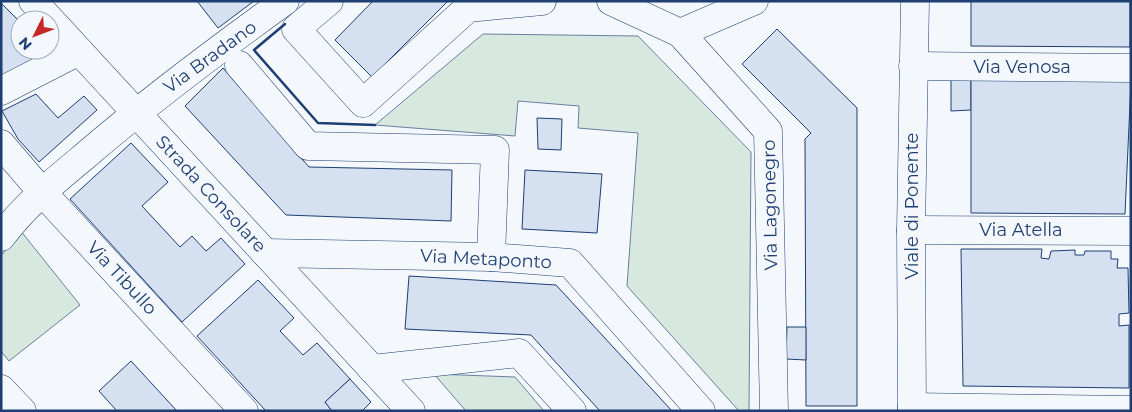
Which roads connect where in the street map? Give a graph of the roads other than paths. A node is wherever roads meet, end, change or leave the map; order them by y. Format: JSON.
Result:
{"nodes":[{"id":1,"x":33,"y":1,"type":"edge"},
{"id":2,"x":286,"y":1,"type":"edge"},
{"id":3,"x":542,"y":1,"type":"edge"},
{"id":4,"x":612,"y":1,"type":"edge"},
{"id":5,"x":754,"y":1,"type":"edge"},
{"id":6,"x":915,"y":1,"type":"edge"},
{"id":7,"x":325,"y":2,"type":"edge"},
{"id":8,"x":680,"y":33,"type":"junction"},
{"id":9,"x":79,"y":51,"type":"junction"},
{"id":10,"x":239,"y":65,"type":"dead end"},
{"id":11,"x":913,"y":66,"type":"junction"},
{"id":12,"x":1131,"y":68,"type":"edge"},
{"id":13,"x":1,"y":91,"type":"edge"},
{"id":14,"x":135,"y":112,"type":"junction"},
{"id":15,"x":1,"y":144,"type":"edge"},
{"id":16,"x":42,"y":192,"type":"junction"},
{"id":17,"x":911,"y":230,"type":"junction"},
{"id":18,"x":1131,"y":231,"type":"edge"},
{"id":19,"x":1,"y":237,"type":"edge"},
{"id":20,"x":265,"y":252,"type":"junction"},
{"id":21,"x":491,"y":257,"type":"junction"},
{"id":22,"x":372,"y":369,"type":"junction"},
{"id":23,"x":1,"y":389,"type":"edge"},
{"id":24,"x":912,"y":409,"type":"edge"},
{"id":25,"x":1131,"y":410,"type":"edge"},
{"id":26,"x":21,"y":411,"type":"edge"},
{"id":27,"x":244,"y":411,"type":"edge"},
{"id":28,"x":412,"y":411,"type":"edge"},
{"id":29,"x":572,"y":411,"type":"edge"},
{"id":30,"x":701,"y":411,"type":"edge"},
{"id":31,"x":774,"y":411,"type":"edge"}],
"edges":[{"from":1,"to":9,"type":"street","name":"Strada Consolare"},
{"from":2,"to":14,"type":"street","name":"Via Bradano"},
{"from":3,"to":7,"type":"street"},
{"from":4,"to":8,"type":"street"},
{"from":5,"to":8,"type":"street"},
{"from":6,"to":11,"type":"street","name":"Viale di Ponente"},
{"from":8,"to":31,"type":"street","name":"Via Lagonegro"},
{"from":9,"to":13,"type":"street"},
{"from":9,"to":14,"type":"street","name":"Strada Consolare"},
{"from":10,"to":21,"type":"street"},
{"from":11,"to":12,"type":"street","name":"Via Venosa"},
{"from":11,"to":17,"type":"street","name":"Viale di Ponente"},
{"from":14,"to":16,"type":"street","name":"Via Bradano"},
{"from":14,"to":20,"type":"street","name":"Strada Consolare"},
{"from":15,"to":16,"type":"street","name":"Via Tibullo"},
{"from":16,"to":19,"type":"street","name":"Via Bradano"},
{"from":16,"to":27,"type":"street","name":"Via Tibullo"},
{"from":17,"to":18,"type":"street","name":"Via Atella"},
{"from":17,"to":24,"type":"street","name":"Viale di Ponente"},
{"from":20,"to":21,"type":"street","name":"Via Metaponto"},
{"from":20,"to":22,"type":"street","name":"Strada Consolare"},
{"from":21,"to":30,"type":"street","name":"Via Metaponto"},
{"from":22,"to":28,"type":"street","name":"Strada Consolare"},
{"from":22,"to":29,"type":"street"},
{"from":23,"to":26,"type":"street"},
{"from":24,"to":25,"type":"street"}]}
